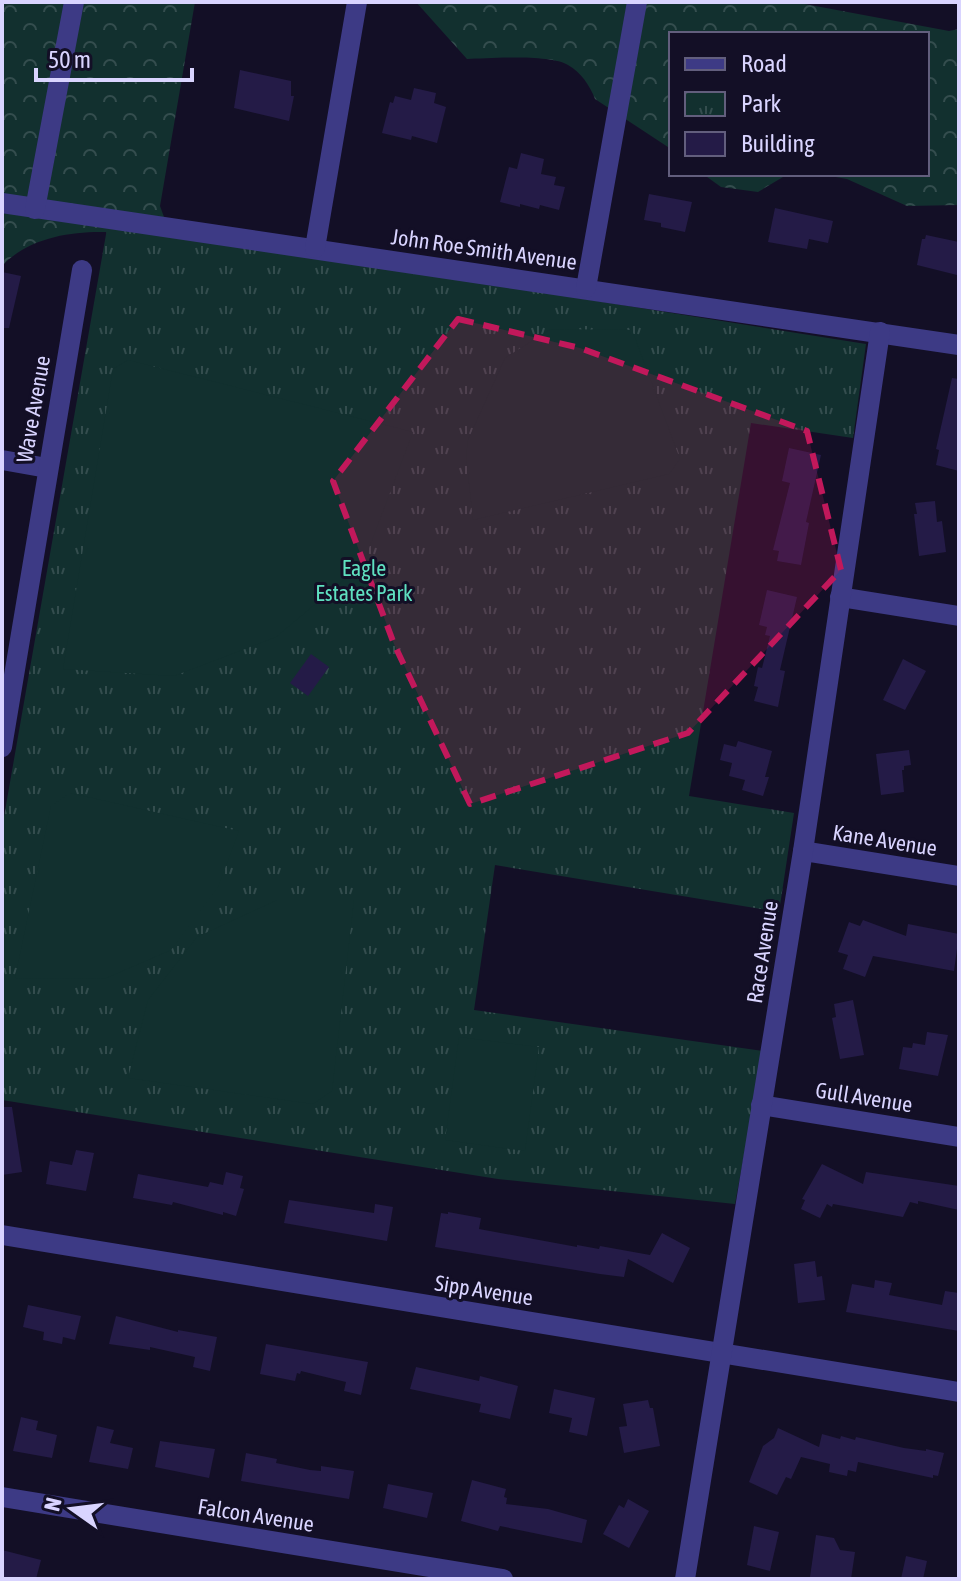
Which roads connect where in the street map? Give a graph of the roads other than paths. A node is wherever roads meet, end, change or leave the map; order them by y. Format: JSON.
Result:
{"nodes":[{"id":1,"x":74,"y":2,"type":"edge"},
{"id":2,"x":357,"y":2,"type":"edge"},
{"id":3,"x":637,"y":2,"type":"edge"},
{"id":4,"x":2,"y":203,"type":"edge"},
{"id":5,"x":35,"y":209,"type":"junction"},
{"id":6,"x":315,"y":248,"type":"junction"},
{"id":7,"x":82,"y":270,"type":"dead end"},
{"id":8,"x":586,"y":288,"type":"junction"},
{"id":9,"x":880,"y":332,"type":"junction"},
{"id":10,"x":959,"y":345,"type":"edge"},
{"id":11,"x":2,"y":460,"type":"edge"},
{"id":12,"x":47,"y":468,"type":"junction"},
{"id":13,"x":840,"y":597,"type":"junction"},
{"id":14,"x":959,"y":616,"type":"edge"},
{"id":15,"x":4,"y":720,"type":"edge"},
{"id":16,"x":2,"y":747,"type":"edge"},
{"id":17,"x":803,"y":851,"type":"junction"},
{"id":18,"x":959,"y":876,"type":"edge"},
{"id":19,"x":761,"y":1105,"type":"junction"},
{"id":20,"x":959,"y":1137,"type":"edge"},
{"id":21,"x":2,"y":1235,"type":"edge"},
{"id":22,"x":722,"y":1353,"type":"junction"},
{"id":23,"x":959,"y":1392,"type":"edge"},
{"id":24,"x":2,"y":1497,"type":"edge"},
{"id":25,"x":503,"y":1579,"type":"edge"},
{"id":26,"x":685,"y":1579,"type":"edge"}],
"edges":[{"from":1,"to":5,"type":"street"},
{"from":2,"to":6,"type":"street"},
{"from":3,"to":8,"type":"street"},
{"from":4,"to":5,"type":"street","name":"John Roe Smith Avenue"},
{"from":5,"to":6,"type":"street","name":"John Roe Smith Avenue"},
{"from":6,"to":8,"type":"street","name":"John Roe Smith Avenue"},
{"from":7,"to":12,"type":"street","name":"Wave Avenue"},
{"from":8,"to":9,"type":"street","name":"John Roe Smith Avenue"},
{"from":9,"to":10,"type":"street","name":"John Roe Smith Avenue"},
{"from":9,"to":13,"type":"street","name":"Race Avenue"},
{"from":11,"to":12,"type":"street"},
{"from":12,"to":15,"type":"street","name":"Wave Avenue"},
{"from":13,"to":14,"type":"street"},
{"from":13,"to":17,"type":"street","name":"Race Avenue"},
{"from":15,"to":16,"type":"street","name":"Wave Avenue"},
{"from":17,"to":18,"type":"street","name":"Kane Avenue"},
{"from":17,"to":19,"type":"street","name":"Race Avenue"},
{"from":19,"to":20,"type":"street","name":"Gull Avenue"},
{"from":19,"to":22,"type":"street","name":"Race Avenue"},
{"from":21,"to":22,"type":"street","name":"Sipp Avenue"},
{"from":22,"to":23,"type":"street","name":"Sipp Avenue"},
{"from":22,"to":26,"type":"street","name":"Race Avenue"},
{"from":24,"to":25,"type":"street","name":"Falcon Avenue"}]}
